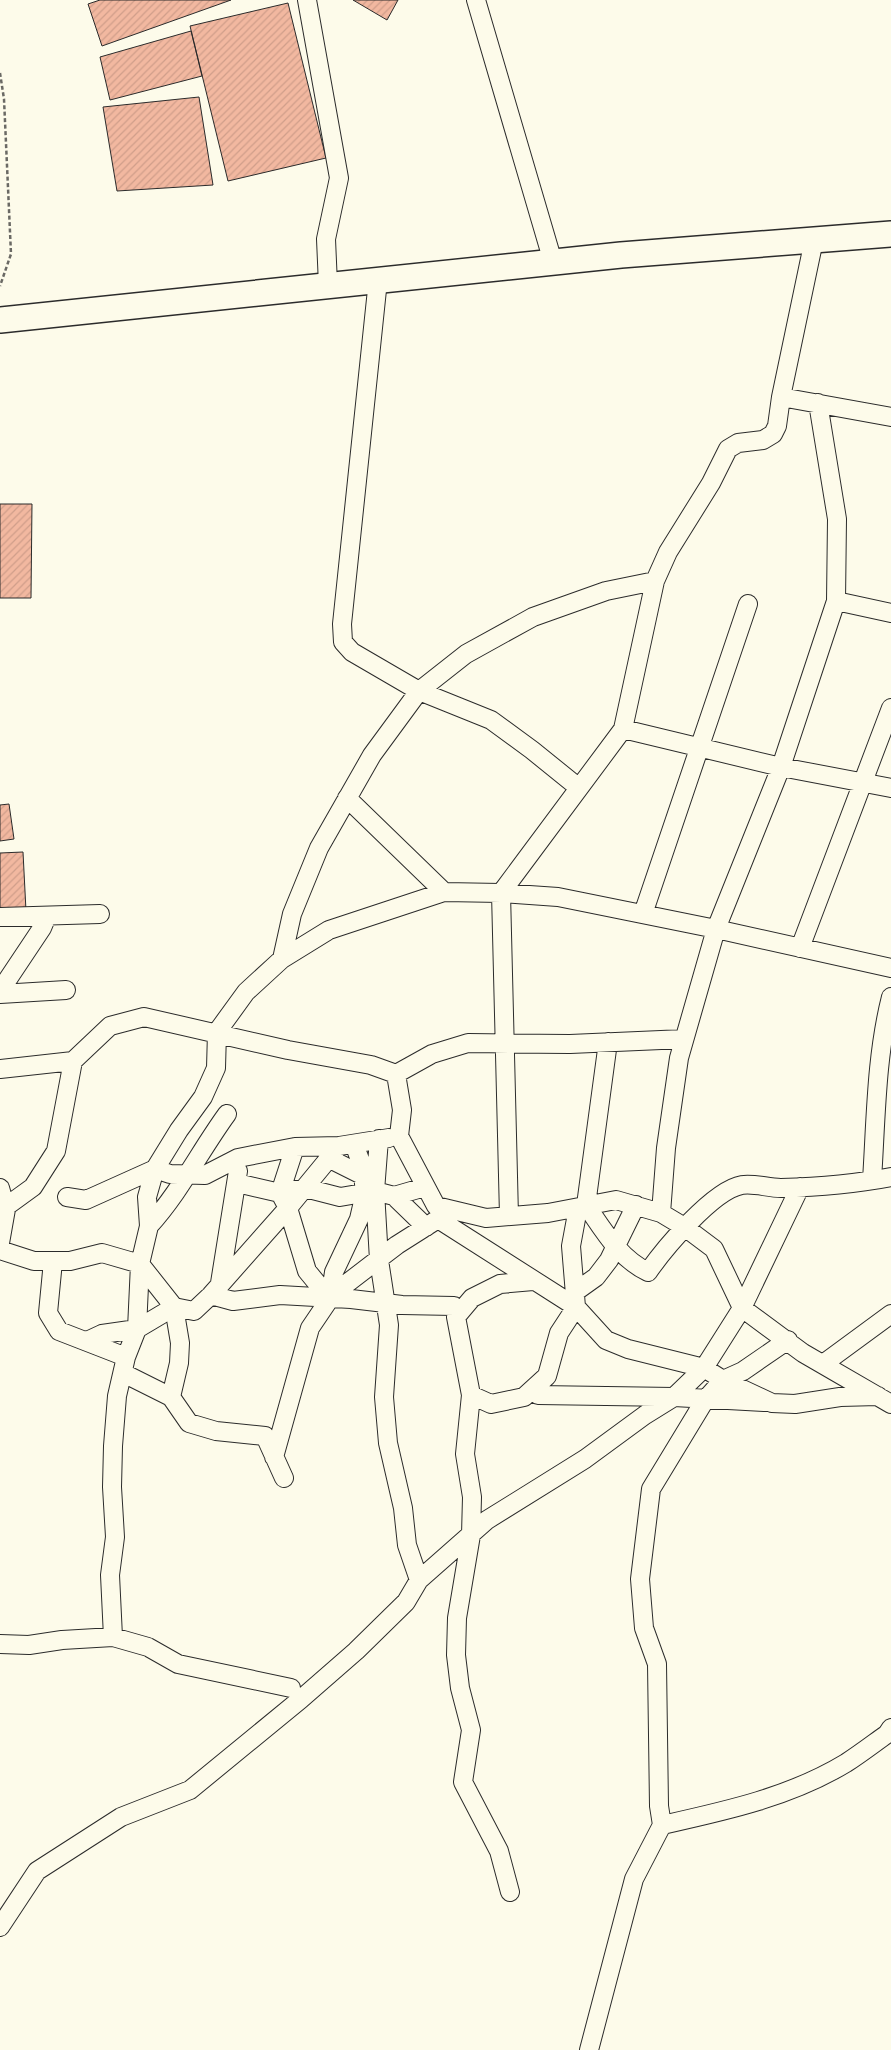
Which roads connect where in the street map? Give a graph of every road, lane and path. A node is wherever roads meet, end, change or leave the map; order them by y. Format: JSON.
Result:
{"nodes":[{"id":1,"x":307,"y":0,"type":"edge"},
{"id":2,"x":476,"y":0,"type":"edge"},
{"id":3,"x":0,"y":73,"type":"edge"},
{"id":4,"x":891,"y":234,"type":"edge"},
{"id":5,"x":814,"y":240,"type":"junction"},
{"id":6,"x":553,"y":262,"type":"junction"},
{"id":7,"x":378,"y":280,"type":"junction"},
{"id":8,"x":328,"y":285,"type":"junction"},
{"id":9,"x":0,"y":286,"type":"edge"},
{"id":10,"x":0,"y":320,"type":"edge"},
{"id":11,"x":781,"y":397,"type":"junction"},
{"id":12,"x":818,"y":404,"type":"junction"},
{"id":13,"x":891,"y":417,"type":"edge"},
{"id":14,"x":655,"y":581,"type":"junction"},
{"id":15,"x":836,"y":602,"type":"junction"},
{"id":16,"x":748,"y":604,"type":"dead end"},
{"id":17,"x":891,"y":613,"type":"edge"},
{"id":18,"x":419,"y":692,"type":"junction"},
{"id":19,"x":891,"y":708,"type":"edge"},
{"id":20,"x":623,"y":729,"type":"junction"},
{"id":21,"x":698,"y":747,"type":"junction"},
{"id":22,"x":781,"y":767,"type":"junction"},
{"id":23,"x":863,"y":783,"type":"junction"},
{"id":24,"x":579,"y":788,"type":"junction"},
{"id":25,"x":891,"y":788,"type":"edge"},
{"id":26,"x":347,"y":798,"type":"junction"},
{"id":27,"x":444,"y":892,"type":"junction"},
{"id":28,"x":501,"y":892,"type":"junction"},
{"id":29,"x":100,"y":914,"type":"dead end"},
{"id":30,"x":644,"y":914,"type":"junction"},
{"id":31,"x":47,"y":916,"type":"junction"},
{"id":32,"x":0,"y":917,"type":"edge"},
{"id":33,"x":716,"y":929,"type":"junction"},
{"id":34,"x":800,"y":948,"type":"junction"},
{"id":35,"x":282,"y":958,"type":"junction"},
{"id":36,"x":891,"y":968,"type":"edge"},
{"id":37,"x":66,"y":990,"type":"dead end"},
{"id":38,"x":0,"y":992,"type":"edge"},
{"id":39,"x":891,"y":997,"type":"edge"},
{"id":40,"x":217,"y":1032,"type":"junction"},
{"id":41,"x":684,"y":1039,"type":"junction"},
{"id":42,"x":608,"y":1042,"type":"junction"},
{"id":43,"x":504,"y":1044,"type":"junction"},
{"id":44,"x":73,"y":1062,"type":"junction"},
{"id":45,"x":0,"y":1069,"type":"edge"},
{"id":46,"x":396,"y":1074,"type":"junction"},
{"id":47,"x":227,"y":1114,"type":"dead end"},
{"id":48,"x":399,"y":1136,"type":"junction"},
{"id":49,"x":379,"y":1140,"type":"junction"},
{"id":50,"x":295,"y":1146,"type":"junction"},
{"id":51,"x":341,"y":1150,"type":"junction"},
{"id":52,"x":238,"y":1158,"type":"junction"},
{"id":53,"x":155,"y":1169,"type":"junction"},
{"id":54,"x":188,"y":1175,"type":"junction"},
{"id":55,"x":891,"y":1177,"type":"edge"},
{"id":56,"x":872,"y":1180,"type":"junction"},
{"id":57,"x":237,"y":1183,"type":"junction"},
{"id":58,"x":368,"y":1186,"type":"junction"},
{"id":59,"x":425,"y":1187,"type":"junction"},
{"id":60,"x":800,"y":1187,"type":"junction"},
{"id":61,"x":0,"y":1188,"type":"edge"},
{"id":62,"x":305,"y":1188,"type":"junction"},
{"id":63,"x":394,"y":1196,"type":"junction"},
{"id":64,"x":68,"y":1197,"type":"dead end"},
{"id":65,"x":284,"y":1200,"type":"junction"},
{"id":66,"x":636,"y":1205,"type":"junction"},
{"id":67,"x":3,"y":1210,"type":"edge"},
{"id":68,"x":581,"y":1212,"type":"junction"},
{"id":69,"x":661,"y":1213,"type":"junction"},
{"id":70,"x":509,"y":1216,"type":"junction"},
{"id":71,"x":149,"y":1226,"type":"junction"},
{"id":72,"x":426,"y":1226,"type":"junction"},
{"id":73,"x":686,"y":1228,"type":"junction"},
{"id":74,"x":0,"y":1243,"type":"edge"},
{"id":75,"x":614,"y":1246,"type":"junction"},
{"id":76,"x":0,"y":1250,"type":"edge"},
{"id":77,"x":379,"y":1260,"type":"junction"},
{"id":78,"x":53,"y":1261,"type":"junction"},
{"id":79,"x":140,"y":1264,"type":"junction"},
{"id":80,"x":534,"y":1281,"type":"junction"},
{"id":81,"x":216,"y":1289,"type":"junction"},
{"id":82,"x":330,"y":1299,"type":"junction"},
{"id":83,"x":575,"y":1300,"type":"junction"},
{"id":84,"x":385,"y":1301,"type":"junction"},
{"id":85,"x":454,"y":1306,"type":"dead end"},
{"id":86,"x":174,"y":1308,"type":"junction"},
{"id":87,"x":742,"y":1308,"type":"junction"},
{"id":88,"x":891,"y":1314,"type":"edge"},
{"id":89,"x":137,"y":1329,"type":"junction"},
{"id":90,"x":788,"y":1340,"type":"junction"},
{"id":91,"x":87,"y":1341,"type":"junction"},
{"id":92,"x":823,"y":1364,"type":"junction"},
{"id":93,"x":124,"y":1365,"type":"junction"},
{"id":94,"x":704,"y":1368,"type":"junction"},
{"id":95,"x":723,"y":1380,"type":"junction"},
{"id":96,"x":471,"y":1395,"type":"junction"},
{"id":97,"x":538,"y":1395,"type":"dead end"},
{"id":98,"x":171,"y":1397,"type":"junction"},
{"id":99,"x":674,"y":1397,"type":"junction"},
{"id":100,"x":705,"y":1400,"type":"junction"},
{"id":101,"x":884,"y":1400,"type":"edge"},
{"id":102,"x":772,"y":1403,"type":"junction"},
{"id":103,"x":274,"y":1457,"type":"junction"},
{"id":104,"x":284,"y":1478,"type":"dead end"},
{"id":105,"x":470,"y":1535,"type":"junction"},
{"id":106,"x":419,"y":1580,"type":"junction"},
{"id":107,"x":113,"y":1637,"type":"junction"},
{"id":108,"x":0,"y":1644,"type":"edge"},
{"id":109,"x":291,"y":1688,"type":"dead end"},
{"id":110,"x":891,"y":1728,"type":"edge"},
{"id":111,"x":662,"y":1825,"type":"junction"},
{"id":112,"x":510,"y":1892,"type":"dead end"},
{"id":113,"x":0,"y":1927,"type":"edge"},
{"id":114,"x":589,"y":2050,"type":"edge"}],
"edges":[{"from":1,"to":8,"type":"street"},
{"from":2,"to":6,"type":"street"},
{"from":3,"to":9,"type":"path"},
{"from":4,"to":5,"type":"highway"},
{"from":5,"to":6,"type":"highway"},
{"from":5,"to":11,"type":"street"},
{"from":6,"to":7,"type":"highway"},
{"from":7,"to":8,"type":"highway"},
{"from":7,"to":18,"type":"street"},
{"from":8,"to":10,"type":"highway"},
{"from":11,"to":12,"type":"street"},
{"from":11,"to":14,"type":"street"},
{"from":12,"to":13,"type":"street"},
{"from":12,"to":15,"type":"street"},
{"from":14,"to":18,"type":"street"},
{"from":14,"to":20,"type":"street"},
{"from":15,"to":17,"type":"street"},
{"from":15,"to":22,"type":"street"},
{"from":16,"to":21,"type":"street"},
{"from":18,"to":24,"type":"street"},
{"from":18,"to":26,"type":"street"},
{"from":19,"to":23,"type":"street"},
{"from":20,"to":21,"type":"street"},
{"from":20,"to":24,"type":"street"},
{"from":21,"to":22,"type":"street"},
{"from":21,"to":30,"type":"street"},
{"from":22,"to":23,"type":"street"},
{"from":22,"to":33,"type":"street"},
{"from":23,"to":25,"type":"street"},
{"from":23,"to":34,"type":"street"},
{"from":24,"to":28,"type":"street"},
{"from":26,"to":27,"type":"street"},
{"from":26,"to":35,"type":"street"},
{"from":27,"to":28,"type":"street"},
{"from":27,"to":35,"type":"street"},
{"from":28,"to":30,"type":"street"},
{"from":28,"to":43,"type":"street"},
{"from":29,"to":31,"type":"street"},
{"from":30,"to":33,"type":"street"},
{"from":31,"to":32,"type":"street"},
{"from":31,"to":38,"type":"street"},
{"from":33,"to":34,"type":"street"},
{"from":33,"to":41,"type":"street"},
{"from":34,"to":36,"type":"street"},
{"from":35,"to":40,"type":"street"},
{"from":37,"to":38,"type":"street"},
{"from":39,"to":56,"type":"street"},
{"from":40,"to":44,"type":"street"},
{"from":40,"to":46,"type":"street"},
{"from":40,"to":53,"type":"street"},
{"from":41,"to":42,"type":"street"},
{"from":41,"to":69,"type":"street"},
{"from":42,"to":43,"type":"street"},
{"from":42,"to":68,"type":"street"},
{"from":43,"to":46,"type":"street"},
{"from":43,"to":70,"type":"street"},
{"from":44,"to":45,"type":"street"},
{"from":44,"to":67,"type":"street"},
{"from":46,"to":48,"type":"street"},
{"from":47,"to":54,"type":"street"},
{"from":48,"to":49,"type":"street"},
{"from":48,"to":59,"type":"street"},
{"from":49,"to":51,"type":"street"},
{"from":49,"to":58,"type":"street"},
{"from":50,"to":51,"type":"street"},
{"from":50,"to":52,"type":"street"},
{"from":50,"to":65,"type":"street"},
{"from":51,"to":58,"type":"street"},
{"from":51,"to":58,"type":"street"},
{"from":51,"to":62,"type":"street"},
{"from":52,"to":54,"type":"street"},
{"from":52,"to":57,"type":"street"},
{"from":53,"to":54,"type":"street"},
{"from":53,"to":64,"type":"street"},
{"from":53,"to":71,"type":"street"},
{"from":54,"to":71,"type":"street"},
{"from":55,"to":56,"type":"street"},
{"from":56,"to":60,"type":"street"},
{"from":57,"to":65,"type":"street"},
{"from":57,"to":81,"type":"street"},
{"from":58,"to":62,"type":"street"},
{"from":58,"to":63,"type":"street"},
{"from":58,"to":77,"type":"street"},
{"from":58,"to":82,"type":"street"},
{"from":59,"to":63,"type":"street"},
{"from":59,"to":70,"type":"street"},
{"from":60,"to":73,"type":"street"},
{"from":60,"to":87,"type":"street"},
{"from":61,"to":67,"type":"street"},
{"from":62,"to":65,"type":"street"},
{"from":63,"to":72,"type":"street"},
{"from":65,"to":81,"type":"street"},
{"from":65,"to":82,"type":"street"},
{"from":66,"to":68,"type":"street"},
{"from":66,"to":69,"type":"street"},
{"from":66,"to":75,"type":"street"},
{"from":67,"to":74,"type":"street"},
{"from":68,"to":70,"type":"street"},
{"from":68,"to":75,"type":"street"},
{"from":68,"to":83,"type":"street"},
{"from":69,"to":73,"type":"street"},
{"from":71,"to":79,"type":"street"},
{"from":72,"to":77,"type":"street"},
{"from":72,"to":80,"type":"street"},
{"from":73,"to":75,"type":"street"},
{"from":73,"to":87,"type":"street"},
{"from":75,"to":83,"type":"street"},
{"from":76,"to":78,"type":"street"},
{"from":77,"to":82,"type":"street"},
{"from":77,"to":84,"type":"street"},
{"from":78,"to":79,"type":"street"},
{"from":78,"to":91,"type":"street"},
{"from":79,"to":86,"type":"street"},
{"from":79,"to":89,"type":"street"},
{"from":80,"to":83,"type":"street"},
{"from":80,"to":96,"type":"street"},
{"from":81,"to":82,"type":"street"},
{"from":81,"to":86,"type":"street"},
{"from":82,"to":84,"type":"street"},
{"from":82,"to":103,"type":"street"},
{"from":83,"to":94,"type":"street"},
{"from":83,"to":96,"type":"street"},
{"from":84,"to":85,"type":"street"},
{"from":84,"to":106,"type":"street"},
{"from":86,"to":89,"type":"street"},
{"from":86,"to":98,"type":"street"},
{"from":87,"to":90,"type":"street"},
{"from":87,"to":94,"type":"street"},
{"from":88,"to":92,"type":"street"},
{"from":89,"to":91,"type":"street"},
{"from":89,"to":93,"type":"street"},
{"from":90,"to":92,"type":"street"},
{"from":90,"to":95,"type":"street"},
{"from":91,"to":93,"type":"street"},
{"from":92,"to":101,"type":"street"},
{"from":93,"to":98,"type":"street"},
{"from":93,"to":107,"type":"street"},
{"from":94,"to":95,"type":"street"},
{"from":94,"to":99,"type":"street"},
{"from":95,"to":100,"type":"street"},
{"from":95,"to":102,"type":"street"},
{"from":96,"to":105,"type":"street"},
{"from":97,"to":99,"type":"street"},
{"from":98,"to":103,"type":"street"},
{"from":99,"to":100,"type":"street"},
{"from":99,"to":105,"type":"street"},
{"from":100,"to":102,"type":"street"},
{"from":100,"to":111,"type":"street"},
{"from":101,"to":102,"type":"street"},
{"from":103,"to":104,"type":"street"},
{"from":105,"to":106,"type":"street"},
{"from":105,"to":112,"type":"street"},
{"from":106,"to":113,"type":"street"},
{"from":107,"to":108,"type":"street"},
{"from":107,"to":109,"type":"street"},
{"from":110,"to":111,"type":"street"},
{"from":111,"to":114,"type":"street"}]}
